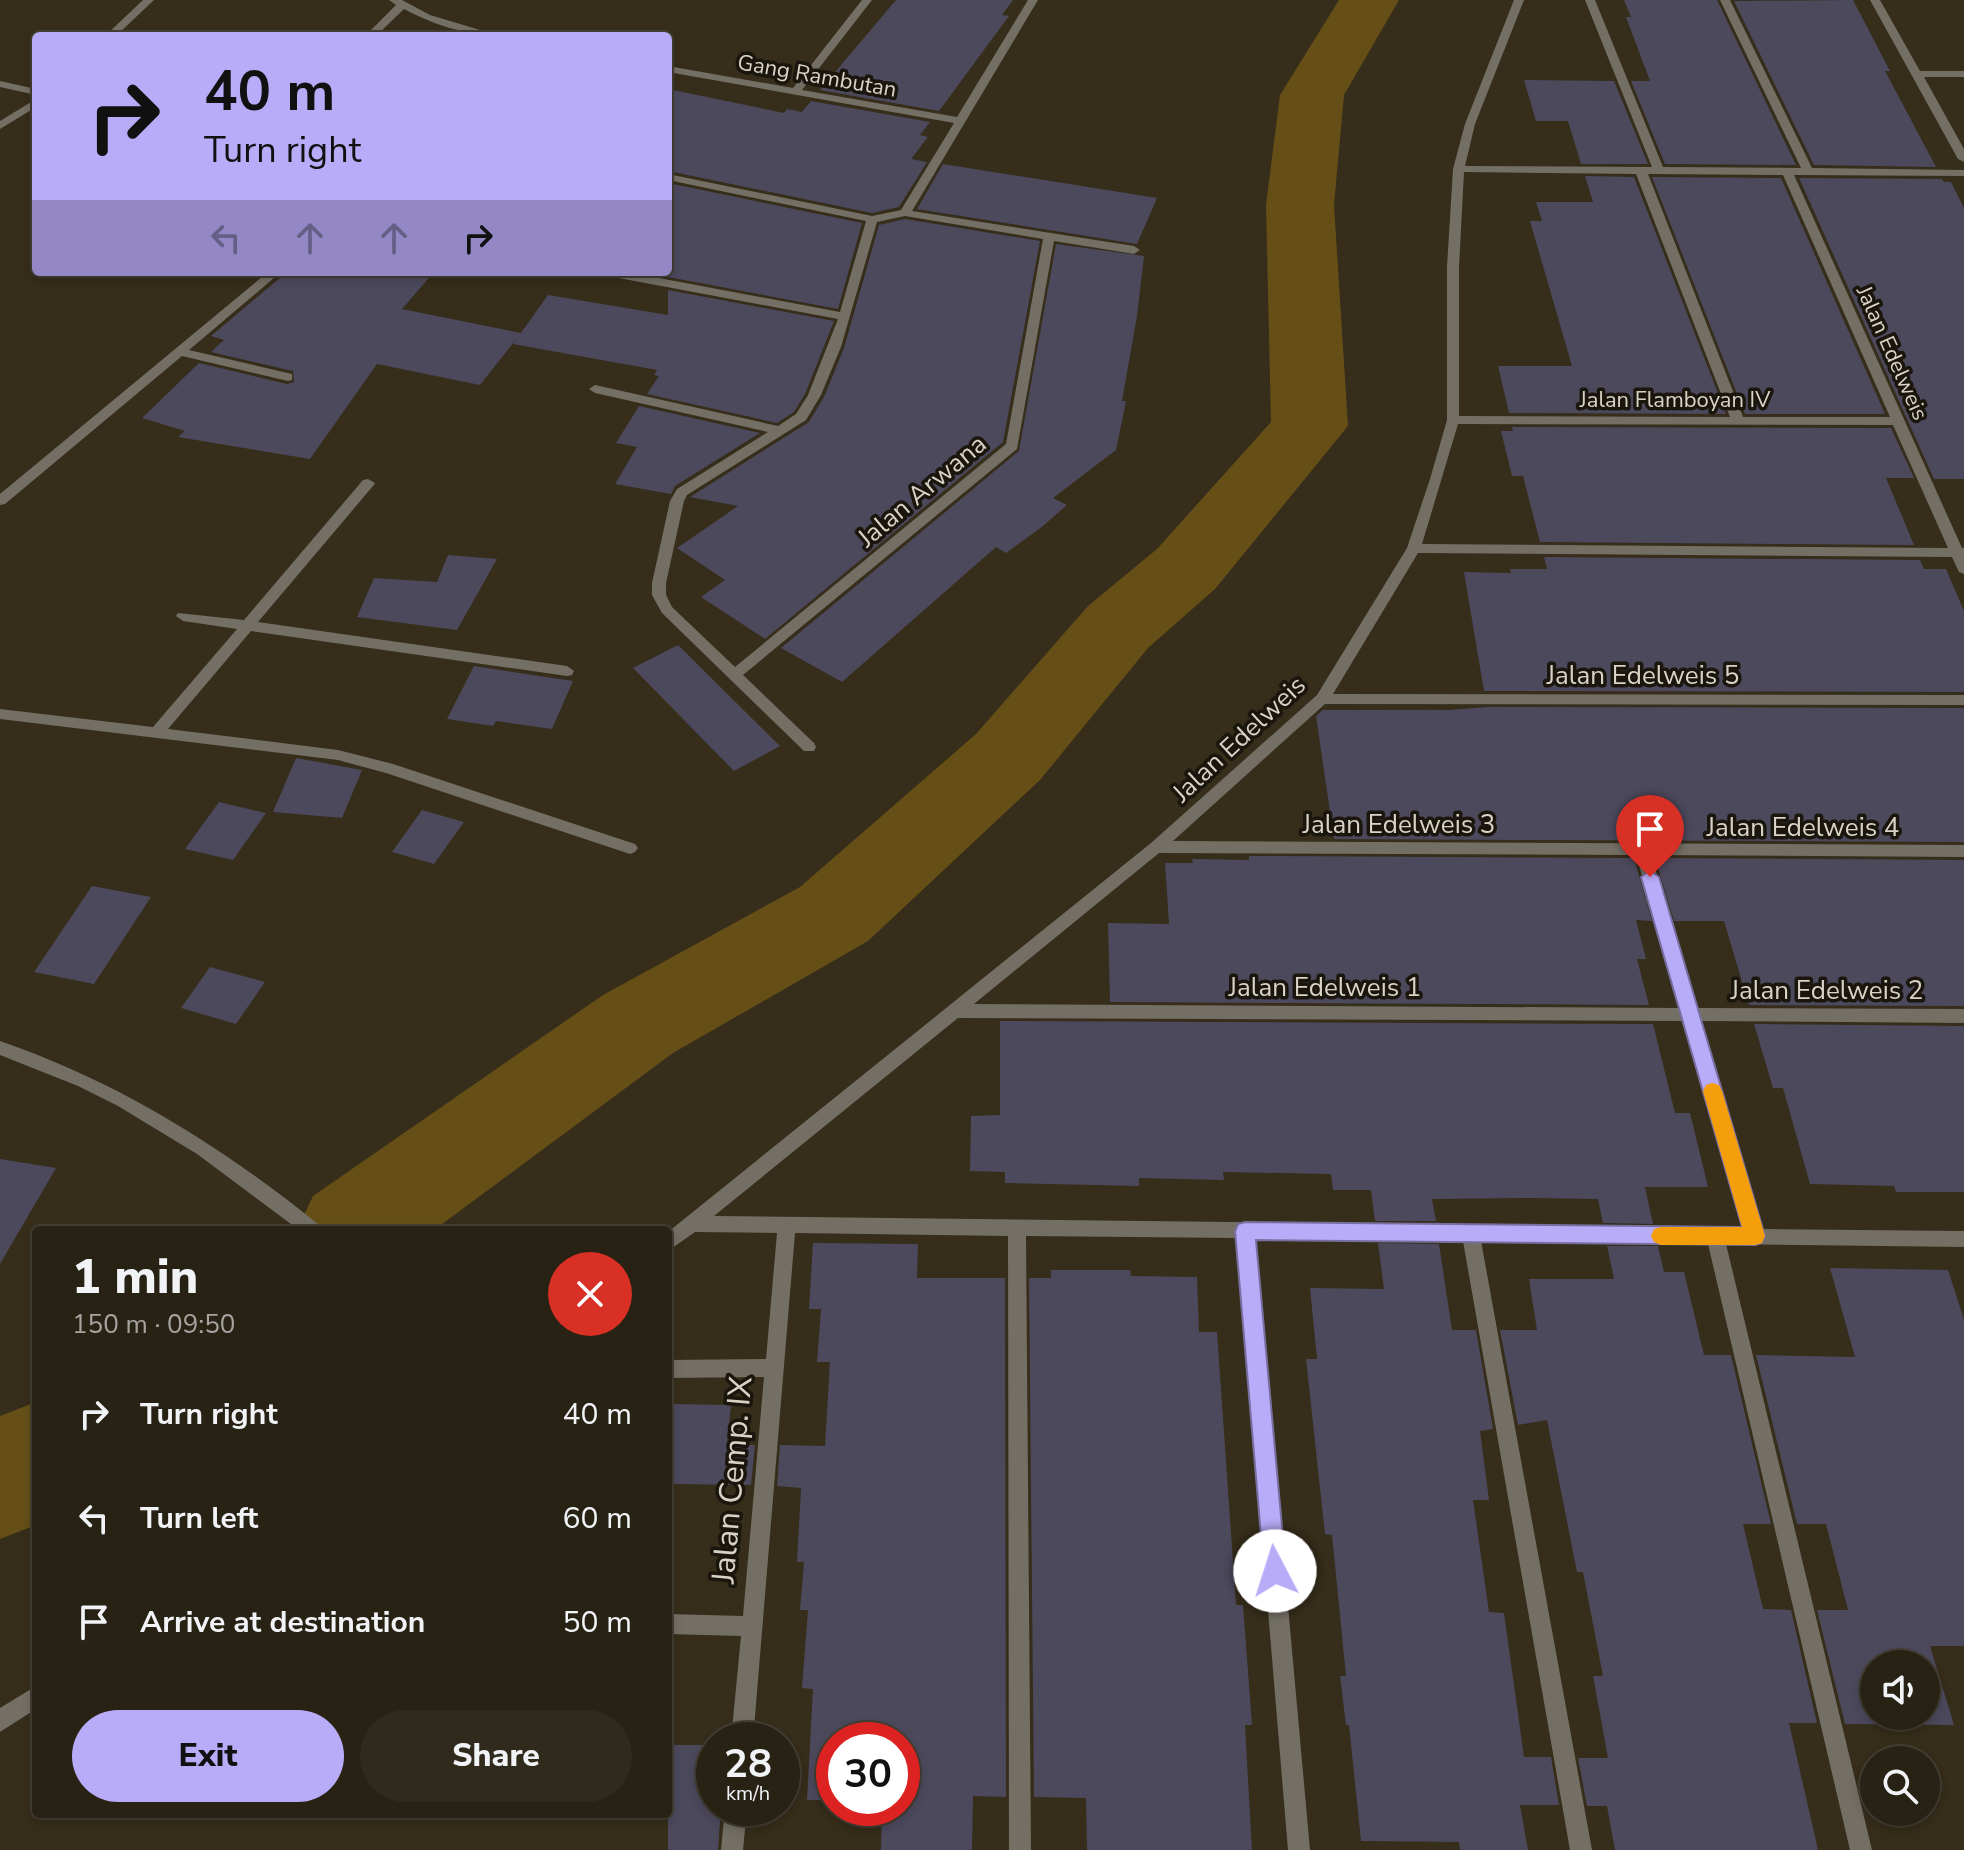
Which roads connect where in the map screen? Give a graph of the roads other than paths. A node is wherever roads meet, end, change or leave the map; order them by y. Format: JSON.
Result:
{"nodes":[{"id":1,"x":149,"y":0,"type":"edge"},
{"id":2,"x":867,"y":0,"type":"edge"},
{"id":3,"x":1033,"y":0,"type":"edge"},
{"id":4,"x":1519,"y":0,"type":"edge"},
{"id":5,"x":1590,"y":0,"type":"edge"},
{"id":6,"x":1725,"y":0,"type":"edge"},
{"id":7,"x":1875,"y":0,"type":"edge"},
{"id":8,"x":398,"y":2,"type":"edge"},
{"id":9,"x":114,"y":32,"type":"edge"},
{"id":10,"x":373,"y":32,"type":"edge"},
{"id":11,"x":478,"y":32,"type":"edge"},
{"id":12,"x":672,"y":70,"type":"edge"},
{"id":13,"x":1916,"y":74,"type":"junction"},
{"id":14,"x":1964,"y":74,"type":"edge"},
{"id":15,"x":0,"y":84,"type":"edge"},
{"id":16,"x":32,"y":91,"type":"edge"},
{"id":17,"x":795,"y":92,"type":"junction"},
{"id":18,"x":32,"y":105,"type":"edge"},
{"id":19,"x":960,"y":121,"type":"junction"},
{"id":20,"x":0,"y":126,"type":"edge"},
{"id":21,"x":1964,"y":159,"type":"edge"},
{"id":22,"x":1459,"y":169,"type":"junction"},
{"id":23,"x":1641,"y":171,"type":"junction"},
{"id":24,"x":1659,"y":171,"type":"junction"},
{"id":25,"x":1787,"y":172,"type":"junction"},
{"id":26,"x":1808,"y":172,"type":"junction"},
{"id":27,"x":1964,"y":173,"type":"edge"},
{"id":28,"x":672,"y":178,"type":"edge"},
{"id":29,"x":905,"y":213,"type":"junction"},
{"id":30,"x":872,"y":219,"type":"junction"},
{"id":31,"x":1049,"y":236,"type":"junction"},
{"id":32,"x":1134,"y":250,"type":"dead end"},
{"id":33,"x":270,"y":276,"type":"edge"},
{"id":34,"x":629,"y":276,"type":"edge"},
{"id":35,"x":843,"y":316,"type":"junction"},
{"id":36,"x":180,"y":352,"type":"junction"},
{"id":37,"x":288,"y":377,"type":"dead end"},
{"id":38,"x":595,"y":389,"type":"dead end"},
{"id":39,"x":1453,"y":420,"type":"junction"},
{"id":40,"x":1738,"y":421,"type":"junction"},
{"id":41,"x":1898,"y":421,"type":"junction"},
{"id":42,"x":779,"y":430,"type":"junction"},
{"id":43,"x":368,"y":483,"type":"dead end"},
{"id":44,"x":0,"y":501,"type":"edge"},
{"id":45,"x":1414,"y":548,"type":"junction"},
{"id":46,"x":1960,"y":552,"type":"edge"},
{"id":47,"x":1964,"y":569,"type":"edge"},
{"id":48,"x":183,"y":616,"type":"dead end"},
{"id":49,"x":247,"y":627,"type":"junction"},
{"id":50,"x":567,"y":671,"type":"dead end"},
{"id":51,"x":733,"y":676,"type":"junction"},
{"id":52,"x":1322,"y":699,"type":"junction"},
{"id":53,"x":1964,"y":700,"type":"edge"},
{"id":54,"x":0,"y":714,"type":"edge"},
{"id":55,"x":158,"y":731,"type":"junction"},
{"id":56,"x":809,"y":747,"type":"dead end"},
{"id":57,"x":1156,"y":847,"type":"junction"},
{"id":58,"x":630,"y":848,"type":"dead end"},
{"id":59,"x":1642,"y":850,"type":"junction"},
{"id":60,"x":1964,"y":851,"type":"edge"},
{"id":61,"x":958,"y":1011,"type":"junction"},
{"id":62,"x":1690,"y":1015,"type":"junction"},
{"id":63,"x":1964,"y":1016,"type":"edge"},
{"id":64,"x":0,"y":1048,"type":"edge"},
{"id":65,"x":692,"y":1224,"type":"junction"},
{"id":66,"x":307,"y":1226,"type":"edge"},
{"id":67,"x":787,"y":1226,"type":"junction"},
{"id":68,"x":1017,"y":1228,"type":"junction"},
{"id":69,"x":1245,"y":1231,"type":"junction"},
{"id":70,"x":1471,"y":1234,"type":"junction"},
{"id":71,"x":1755,"y":1236,"type":"junction"},
{"id":72,"x":1715,"y":1237,"type":"junction"},
{"id":73,"x":1964,"y":1239,"type":"edge"},
{"id":74,"x":672,"y":1240,"type":"edge"},
{"id":75,"x":774,"y":1368,"type":"junction"},
{"id":76,"x":672,"y":1369,"type":"edge"},
{"id":77,"x":672,"y":1624,"type":"edge"},
{"id":78,"x":751,"y":1626,"type":"junction"},
{"id":79,"x":32,"y":1699,"type":"edge"},
{"id":80,"x":0,"y":1721,"type":"edge"},
{"id":81,"x":743,"y":1722,"type":"edge"},
{"id":82,"x":734,"y":1826,"type":"edge"},
{"id":83,"x":732,"y":1850,"type":"edge"},
{"id":84,"x":1020,"y":1850,"type":"edge"},
{"id":85,"x":1299,"y":1850,"type":"edge"},
{"id":86,"x":1581,"y":1850,"type":"edge"},
{"id":87,"x":1861,"y":1850,"type":"edge"}],
"edges":[{"from":1,"to":9,"type":"street"},
{"from":2,"to":17,"type":"street"},
{"from":3,"to":19,"type":"street"},
{"from":4,"to":22,"type":"street","name":"Jalan Edelweis"},
{"from":5,"to":24,"type":"street"},
{"from":6,"to":26,"type":"street"},
{"from":7,"to":13,"type":"street"},
{"from":8,"to":10,"type":"street"},
{"from":8,"to":11,"type":"street"},
{"from":12,"to":17,"type":"street","name":"Gang Rambutan"},
{"from":13,"to":14,"type":"street"},
{"from":13,"to":21,"type":"street"},
{"from":15,"to":16,"type":"street"},
{"from":17,"to":19,"type":"street","name":"Gang Rambutan"},
{"from":18,"to":20,"type":"street"},
{"from":19,"to":29,"type":"street"},
{"from":22,"to":23,"type":"street"},
{"from":22,"to":39,"type":"street","name":"Jalan Edelweis"},
{"from":23,"to":24,"type":"street"},
{"from":23,"to":40,"type":"street"},
{"from":24,"to":25,"type":"street"},
{"from":25,"to":26,"type":"street"},
{"from":25,"to":41,"type":"street","name":"Jalan Edelweis"},
{"from":26,"to":27,"type":"street"},
{"from":28,"to":30,"type":"street"},
{"from":29,"to":30,"type":"street"},
{"from":29,"to":31,"type":"street"},
{"from":30,"to":35,"type":"street"},
{"from":31,"to":32,"type":"street"},
{"from":31,"to":51,"type":"street","name":"Jalan Arwana"},
{"from":33,"to":36,"type":"street"},
{"from":34,"to":35,"type":"street"},
{"from":35,"to":42,"type":"street"},
{"from":36,"to":37,"type":"street"},
{"from":36,"to":44,"type":"street"},
{"from":38,"to":42,"type":"street"},
{"from":39,"to":40,"type":"street","name":"Jalan Flamboyan IV"},
{"from":39,"to":45,"type":"street","name":"Jalan Edelweis"},
{"from":40,"to":41,"type":"street","name":"Jalan Flamboyan IV"},
{"from":41,"to":46,"type":"street","name":"Jalan Edelweis"},
{"from":42,"to":51,"type":"street"},
{"from":43,"to":49,"type":"street"},
{"from":45,"to":46,"type":"street"},
{"from":45,"to":52,"type":"street","name":"Jalan Edelweis"},
{"from":46,"to":47,"type":"street","name":"Jalan Edelweis"},
{"from":48,"to":49,"type":"street"},
{"from":49,"to":50,"type":"street"},
{"from":49,"to":55,"type":"street"},
{"from":51,"to":56,"type":"street"},
{"from":52,"to":53,"type":"street","name":"Jalan Edelweis 5"},
{"from":52,"to":57,"type":"street","name":"Jalan Edelweis"},
{"from":54,"to":55,"type":"street"},
{"from":55,"to":58,"type":"street"},
{"from":57,"to":59,"type":"street","name":"Jalan Edelweis 3"},
{"from":57,"to":61,"type":"street","name":"Jalan Edelweis"},
{"from":59,"to":60,"type":"street","name":"Jalan Edelweis 4"},
{"from":59,"to":62,"type":"street"},
{"from":61,"to":62,"type":"street","name":"Jalan Edelweis 1"},
{"from":61,"to":65,"type":"street","name":"Jalan Edelweis"},
{"from":62,"to":63,"type":"street","name":"Jalan Edelweis 2"},
{"from":62,"to":71,"type":"street"},
{"from":64,"to":66,"type":"street"},
{"from":65,"to":67,"type":"street"},
{"from":65,"to":74,"type":"street","name":"Jalan Edelweis"},
{"from":67,"to":68,"type":"street"},
{"from":67,"to":75,"type":"street","name":"Jalan Cemp. IX"},
{"from":68,"to":69,"type":"street"},
{"from":68,"to":84,"type":"street"},
{"from":69,"to":70,"type":"street"},
{"from":69,"to":85,"type":"street"},
{"from":70,"to":72,"type":"street"},
{"from":70,"to":86,"type":"street"},
{"from":71,"to":72,"type":"street"},
{"from":71,"to":73,"type":"street"},
{"from":72,"to":87,"type":"street"},
{"from":75,"to":76,"type":"street"},
{"from":75,"to":78,"type":"street","name":"Jalan Cemp. IX"},
{"from":77,"to":78,"type":"street"},
{"from":78,"to":81,"type":"street","name":"Jalan Cemp. IX"},
{"from":79,"to":80,"type":"street"},
{"from":82,"to":83,"type":"street"}]}
